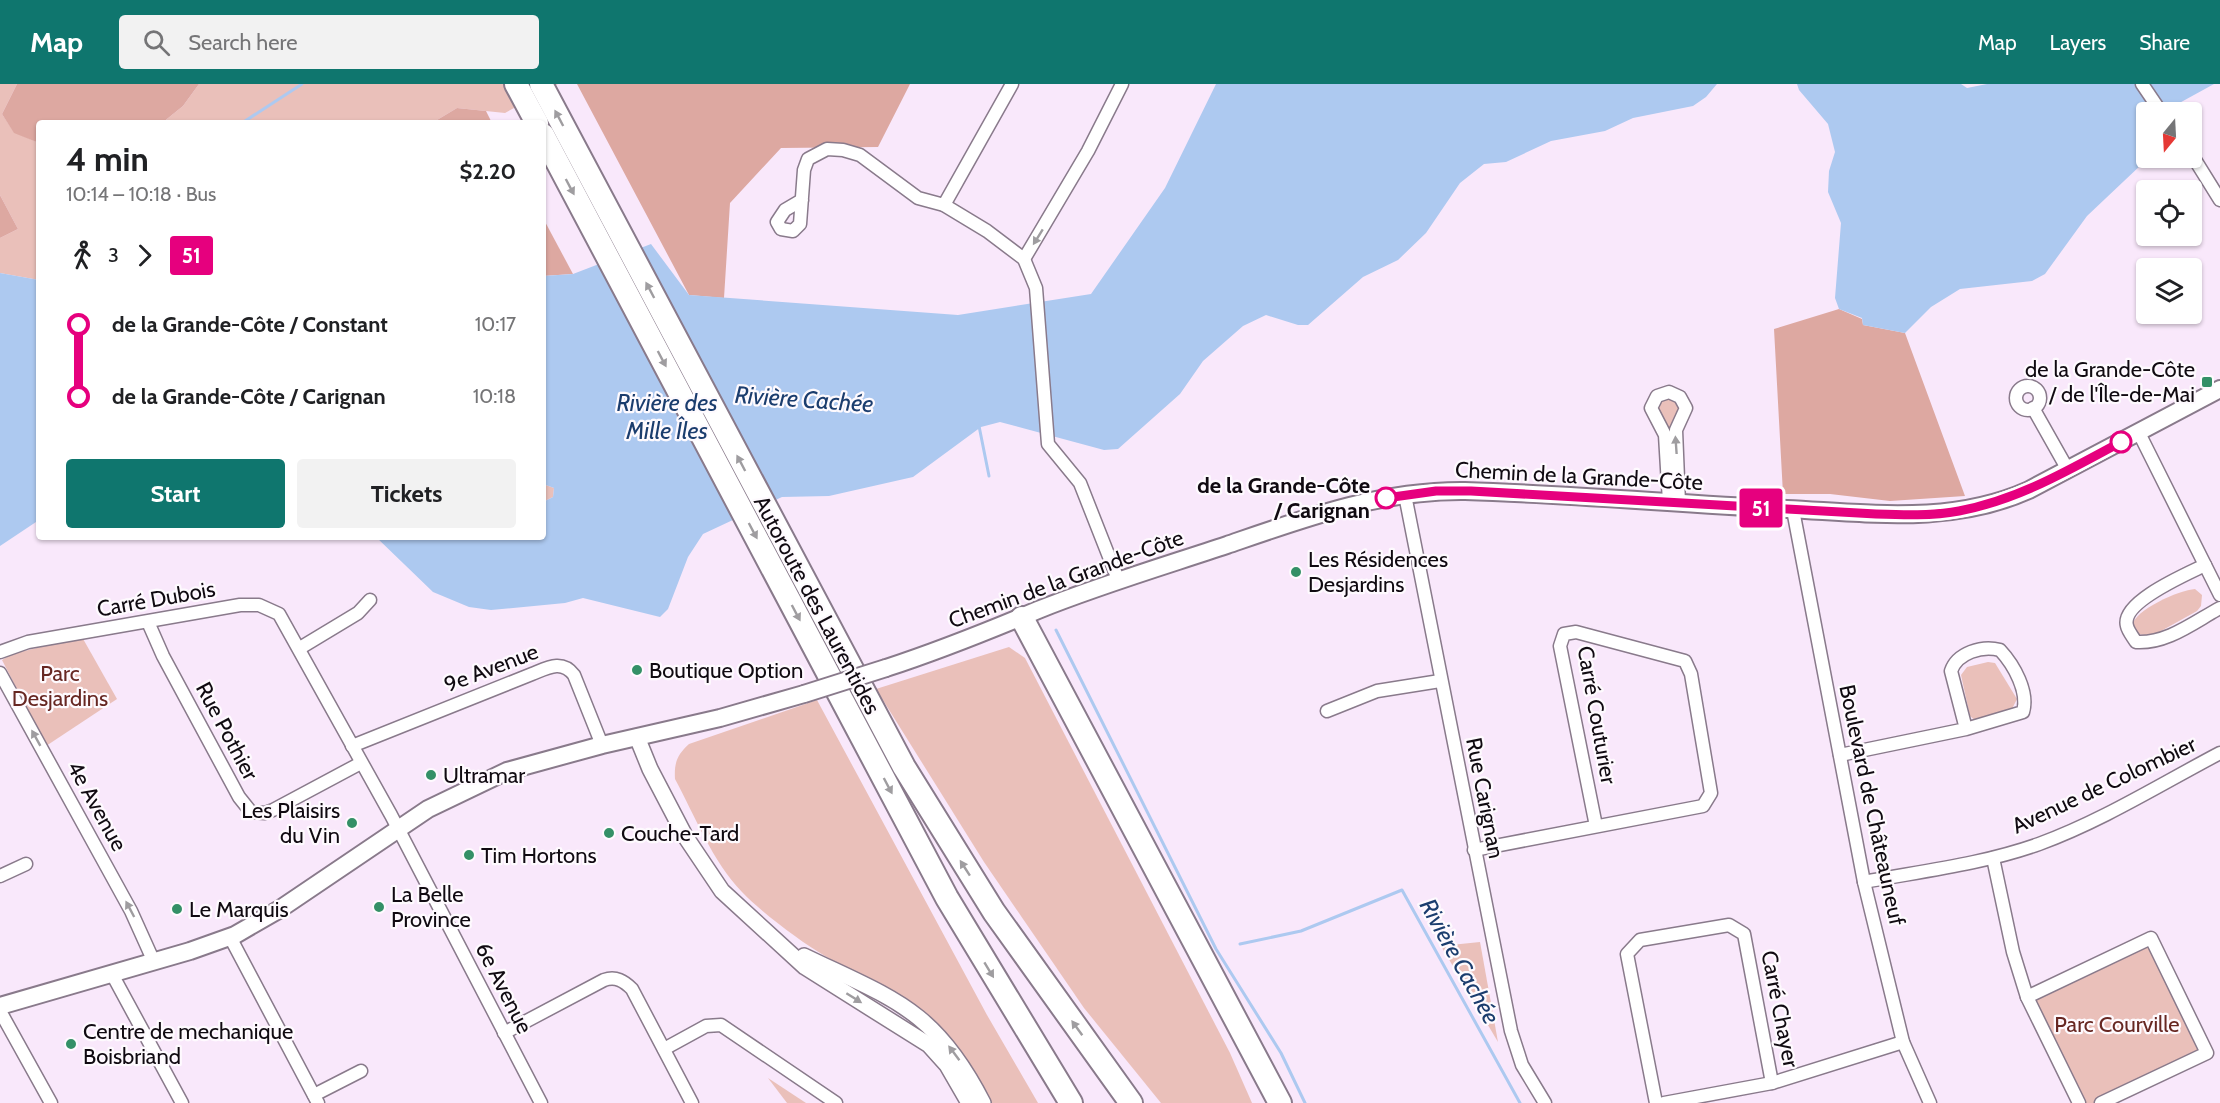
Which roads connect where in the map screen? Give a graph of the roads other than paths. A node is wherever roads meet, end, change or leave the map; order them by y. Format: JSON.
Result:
{"nodes":[{"id":1,"x":516,"y":84,"type":"edge"},
{"id":2,"x":541,"y":84,"type":"edge"},
{"id":3,"x":1012,"y":84,"type":"edge"},
{"id":4,"x":1122,"y":84,"type":"edge"},
{"id":5,"x":2142,"y":84,"type":"edge"},
{"id":6,"x":2154,"y":102,"type":"edge"},
{"id":7,"x":535,"y":120,"type":"edge"},
{"id":8,"x":546,"y":140,"type":"edge"},
{"id":9,"x":2200,"y":168,"type":"edge"},
{"id":10,"x":802,"y":200,"type":"dead end"},
{"id":11,"x":2220,"y":200,"type":"edge"},
{"id":12,"x":944,"y":206,"type":"junction"},
{"id":13,"x":1024,"y":259,"type":"junction"},
{"id":14,"x":2220,"y":389,"type":"edge"},
{"id":15,"x":2033,"y":408,"type":"dead end"},
{"id":16,"x":2139,"y":433,"type":"junction"},
{"id":17,"x":2068,"y":470,"type":"junction"},
{"id":18,"x":1405,"y":495,"type":"junction"},
{"id":19,"x":1674,"y":503,"type":"junction"},
{"id":20,"x":1793,"y":510,"type":"junction"},
{"id":21,"x":778,"y":557,"type":"junction"},
{"id":22,"x":2205,"y":565,"type":"junction"},
{"id":23,"x":1119,"y":582,"type":"junction"},
{"id":24,"x":2220,"y":595,"type":"edge"},
{"id":25,"x":370,"y":600,"type":"dead end"},
{"id":26,"x":2220,"y":608,"type":"edge"},
{"id":27,"x":1022,"y":618,"type":"junction"},
{"id":28,"x":148,"y":622,"type":"junction"},
{"id":29,"x":300,"y":648,"type":"junction"},
{"id":30,"x":0,"y":652,"type":"edge"},
{"id":31,"x":0,"y":673,"type":"edge"},
{"id":32,"x":1440,"y":681,"type":"junction"},
{"id":33,"x":1327,"y":711,"type":"dead end"},
{"id":34,"x":1966,"y":729,"type":"junction"},
{"id":35,"x":637,"y":737,"type":"junction"},
{"id":36,"x":602,"y":745,"type":"junction"},
{"id":37,"x":352,"y":746,"type":"junction"},
{"id":38,"x":2220,"y":753,"type":"edge"},
{"id":39,"x":1840,"y":755,"type":"junction"},
{"id":40,"x":361,"y":763,"type":"junction"},
{"id":41,"x":1596,"y":826,"type":"junction"},
{"id":42,"x":397,"y":829,"type":"junction"},
{"id":43,"x":1474,"y":850,"type":"junction"},
{"id":44,"x":1993,"y":858,"type":"junction"},
{"id":45,"x":27,"y":864,"type":"dead end"},
{"id":46,"x":0,"y":876,"type":"edge"},
{"id":47,"x":1864,"y":882,"type":"junction"},
{"id":48,"x":230,"y":938,"type":"junction"},
{"id":49,"x":1192,"y":939,"type":"junction"},
{"id":50,"x":783,"y":946,"type":"junction"},
{"id":51,"x":154,"y":962,"type":"junction"},
{"id":52,"x":112,"y":974,"type":"junction"},
{"id":53,"x":2027,"y":997,"type":"junction"},
{"id":54,"x":0,"y":1006,"type":"edge"},
{"id":55,"x":0,"y":1011,"type":"edge"},
{"id":56,"x":504,"y":1033,"type":"junction"},
{"id":57,"x":1903,"y":1042,"type":"junction"},
{"id":58,"x":1035,"y":1046,"type":"junction"},
{"id":59,"x":664,"y":1049,"type":"junction"},
{"id":60,"x":361,"y":1071,"type":"dead end"},
{"id":61,"x":1111,"y":1076,"type":"junction"},
{"id":62,"x":1772,"y":1083,"type":"junction"},
{"id":63,"x":316,"y":1099,"type":"edge"},
{"id":64,"x":51,"y":1103,"type":"edge"},
{"id":65,"x":182,"y":1103,"type":"edge"},
{"id":66,"x":541,"y":1103,"type":"edge"},
{"id":67,"x":692,"y":1103,"type":"edge"},
{"id":68,"x":836,"y":1103,"type":"edge"},
{"id":69,"x":969,"y":1103,"type":"edge"},
{"id":70,"x":983,"y":1103,"type":"edge"},
{"id":71,"x":1062,"y":1103,"type":"edge"},
{"id":72,"x":1071,"y":1103,"type":"edge"},
{"id":73,"x":1131,"y":1103,"type":"edge"},
{"id":74,"x":1141,"y":1103,"type":"edge"},
{"id":75,"x":1266,"y":1103,"type":"edge"},
{"id":76,"x":1280,"y":1103,"type":"edge"},
{"id":77,"x":1545,"y":1103,"type":"edge"},
{"id":78,"x":1656,"y":1103,"type":"edge"},
{"id":79,"x":1664,"y":1103,"type":"edge"},
{"id":80,"x":1930,"y":1103,"type":"edge"},
{"id":81,"x":2079,"y":1103,"type":"edge"},
{"id":82,"x":2101,"y":1103,"type":"edge"}],
"edges":[{"from":1,"to":7,"type":"highway"},
{"from":21,"to":2,"type":"highway","name":"Autoroute des Laurentides","one_way":true},
{"from":3,"to":12,"type":"street"},
{"from":4,"to":13,"type":"street","one_way":true},
{"from":5,"to":6,"type":"street"},
{"from":8,"to":21,"type":"highway","name":"Autoroute des Laurentides","one_way":true},
{"from":9,"to":11,"type":"street"},
{"from":10,"to":12,"type":"street"},
{"from":12,"to":13,"type":"street"},
{"from":13,"to":23,"type":"street"},
{"from":14,"to":16,"type":"main road","name":"Chemin de la Grande-Côte"},
{"from":15,"to":17,"type":"street"},
{"from":16,"to":17,"type":"main road","name":"Chemin de la Grande-Côte"},
{"from":16,"to":22,"type":"street"},
{"from":17,"to":20,"type":"main road","name":"Chemin de la Grande-Côte"},
{"from":18,"to":19,"type":"main road","name":"Chemin de la Grande-Côte"},
{"from":18,"to":23,"type":"main road","name":"Chemin de la Grande-Côte"},
{"from":18,"to":32,"type":"street","name":"Rue Carignan"},
{"from":19,"to":19,"type":"street","one_way":true},
{"from":19,"to":20,"type":"main road","name":"Chemin de la Grande-Côte"},
{"from":20,"to":39,"type":"street","name":"Boulevard de Châteauneuf"},
{"from":21,"to":58,"type":"highway","name":"Autoroute des Laurentides","one_way":true},
{"from":61,"to":21,"type":"highway","name":"Autoroute des Laurentides","one_way":true},
{"from":22,"to":24,"type":"street"},
{"from":22,"to":26,"type":"street"},
{"from":23,"to":27,"type":"main road","name":"Chemin de la Grande-Côte"},
{"from":25,"to":29,"type":"street"},
{"from":27,"to":35,"type":"main road","name":"Chemin de la Grande-Côte","bridge":true},
{"from":27,"to":49,"type":"highway"},
{"from":28,"to":29,"type":"street","name":"Carré Dubois"},
{"from":28,"to":30,"type":"street","name":"Carré Dubois"},
{"from":28,"to":40,"type":"street","name":"Rue Pothier"},
{"from":29,"to":37,"type":"street","name":"Carré Dubois"},
{"from":51,"to":31,"type":"street","name":"4e Avenue","one_way":true},
{"from":32,"to":33,"type":"street"},
{"from":32,"to":43,"type":"street","name":"Rue Carignan"},
{"from":34,"to":34,"type":"street"},
{"from":34,"to":39,"type":"street"},
{"from":35,"to":36,"type":"main road","name":"Chemin de la Grande-Côte"},
{"from":35,"to":50,"type":"street"},
{"from":36,"to":37,"type":"street","name":"9e Avenue"},
{"from":36,"to":42,"type":"main road","name":"Chemin de la Grande-Côte"},
{"from":37,"to":40,"type":"street","name":"Carré Dubois"},
{"from":38,"to":44,"type":"street","name":"Avenue de Colombier"},
{"from":39,"to":47,"type":"street","name":"Boulevard de Châteauneuf"},
{"from":40,"to":42,"type":"street","name":"Carré Dubois"},
{"from":41,"to":41,"type":"street","name":"Carré Couturier"},
{"from":41,"to":43,"type":"street","name":"Carré Couturier"},
{"from":42,"to":48,"type":"main road","name":"Chemin de la Grande-Côte"},
{"from":42,"to":56,"type":"street","name":"6e Avenue"},
{"from":43,"to":77,"type":"street","name":"Rue Carignan"},
{"from":44,"to":47,"type":"street","name":"Avenue de Colombier"},
{"from":44,"to":53,"type":"street"},
{"from":45,"to":46,"type":"street"},
{"from":47,"to":57,"type":"street","name":"Boulevard de Châteauneuf"},
{"from":48,"to":51,"type":"main road","name":"Chemin de la Grande-Côte"},
{"from":48,"to":63,"type":"street"},
{"from":49,"to":75,"type":"highway"},
{"from":49,"to":76,"type":"highway"},
{"from":50,"to":69,"type":"street","one_way":true},
{"from":70,"to":50,"type":"street","one_way":true},
{"from":51,"to":52,"type":"main road","name":"Chemin de la Grande-Côte"},
{"from":52,"to":54,"type":"main road","name":"Chemin de la Grande-Côte"},
{"from":52,"to":65,"type":"street"},
{"from":53,"to":81,"type":"street"},
{"from":53,"to":82,"type":"street"},
{"from":55,"to":64,"type":"street"},
{"from":56,"to":59,"type":"street"},
{"from":56,"to":66,"type":"street","name":"6e Avenue"},
{"from":57,"to":62,"type":"street","name":"Carré Chayer"},
{"from":57,"to":80,"type":"street","name":"Boulevard de Châteauneuf"},
{"from":58,"to":71,"type":"highway"},
{"from":58,"to":72,"type":"highway","name":"Autoroute des Laurentides"},
{"from":59,"to":67,"type":"street"},
{"from":59,"to":68,"type":"street"},
{"from":60,"to":63,"type":"street"},
{"from":61,"to":73,"type":"highway","name":"Autoroute des Laurentides"},
{"from":61,"to":74,"type":"highway"},
{"from":62,"to":78,"type":"street","name":"Carré Chayer"},
{"from":62,"to":79,"type":"street","name":"Carré Chayer"}]}
